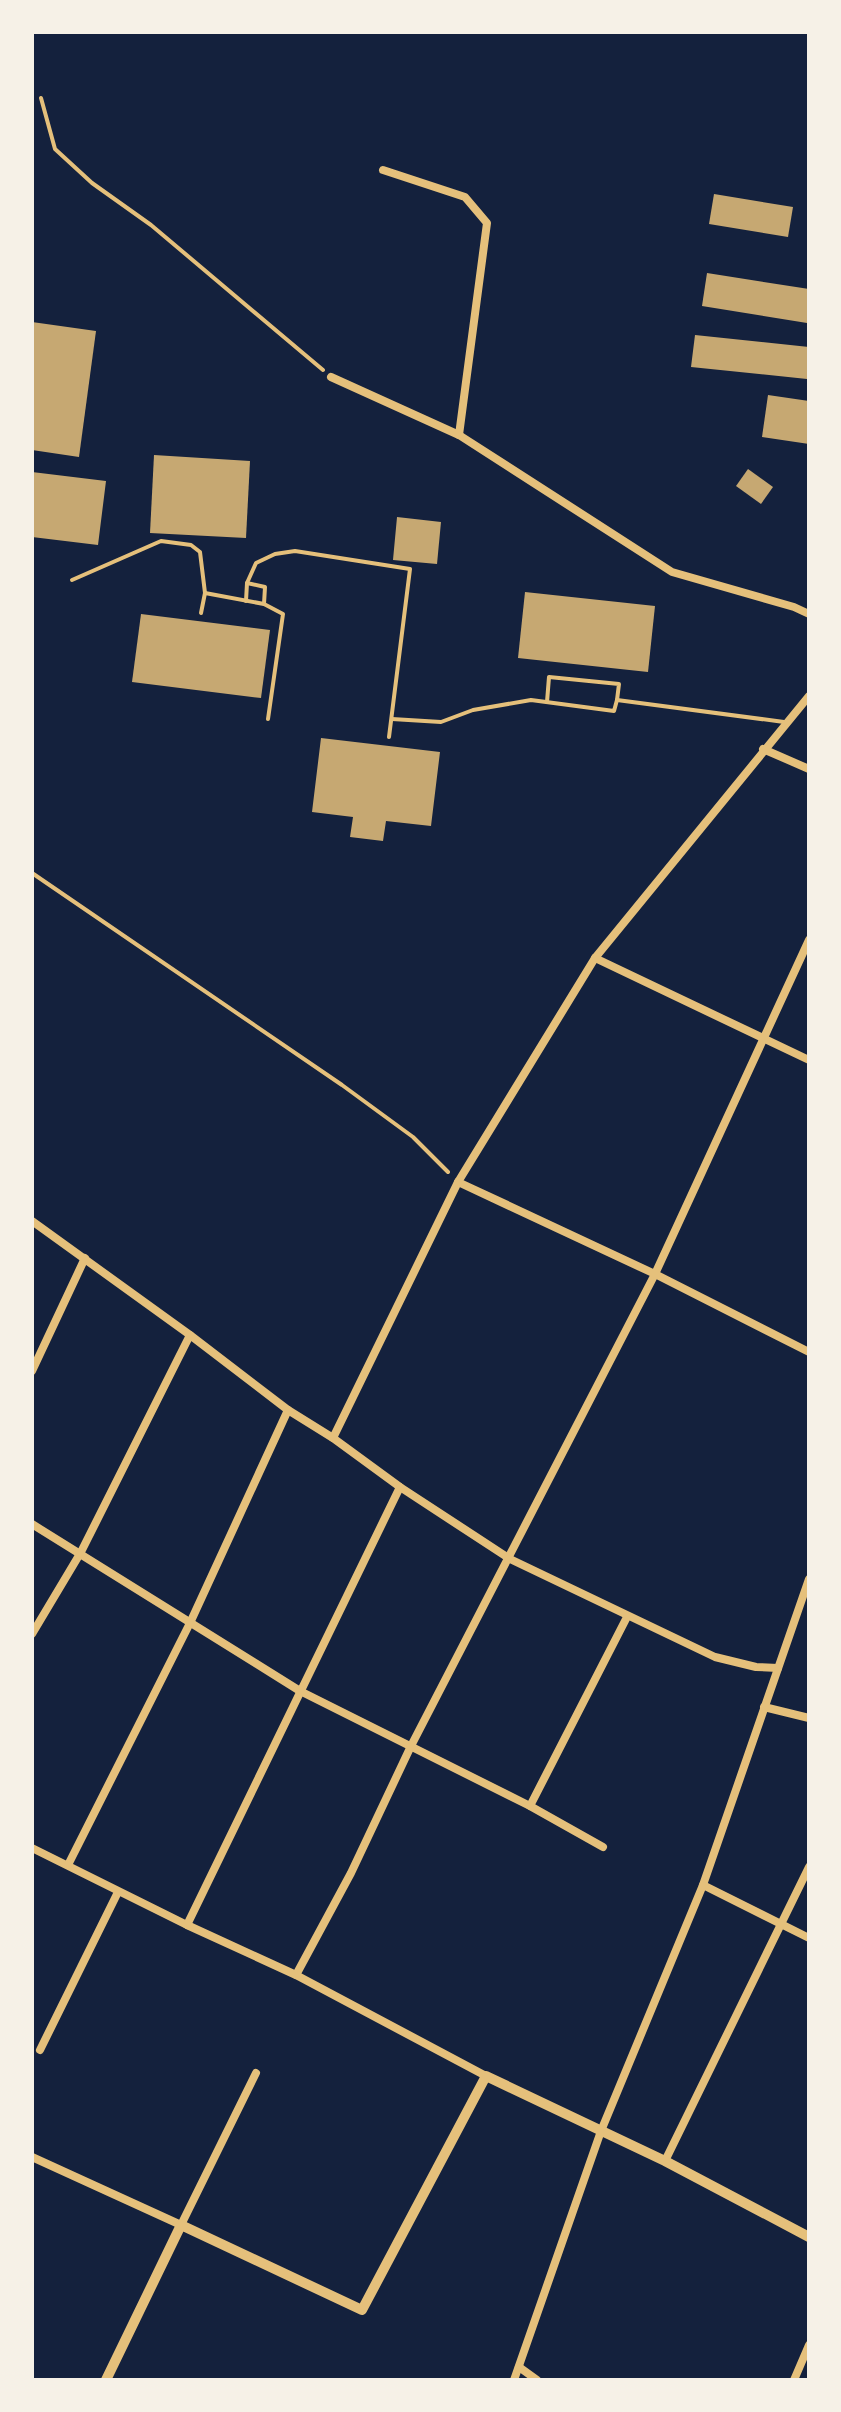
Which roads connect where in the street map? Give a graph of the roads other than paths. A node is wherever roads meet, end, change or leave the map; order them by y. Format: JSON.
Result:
{"nodes":[{"id":1,"x":383,"y":170,"type":"dead end"},
{"id":2,"x":331,"y":377,"type":"road end"},
{"id":3,"x":459,"y":435,"type":"junction"},
{"id":4,"x":72,"y":580,"type":"dead end"},
{"id":5,"x":247,"y":583,"type":"junction"},
{"id":6,"x":205,"y":593,"type":"junction"},
{"id":7,"x":246,"y":601,"type":"junction"},
{"id":8,"x":264,"y":604,"type":"junction"},
{"id":9,"x":201,"y":613,"type":"dead end"},
{"id":10,"x":809,"y":614,"type":"edge"},
{"id":11,"x":809,"y":696,"type":"edge"},
{"id":12,"x":617,"y":700,"type":"junction"},
{"id":13,"x":547,"y":702,"type":"junction"},
{"id":14,"x":268,"y":719,"type":"dead end"},
{"id":15,"x":392,"y":719,"type":"junction"},
{"id":16,"x":785,"y":722,"type":"junction"},
{"id":17,"x":389,"y":737,"type":"dead end"},
{"id":18,"x":763,"y":749,"type":"junction"},
{"id":19,"x":809,"y":769,"type":"edge"},
{"id":20,"x":809,"y":940,"type":"edge"},
{"id":21,"x":595,"y":958,"type":"junction"},
{"id":22,"x":762,"y":1038,"type":"junction"},
{"id":23,"x":809,"y":1060,"type":"edge"},
{"id":24,"x":458,"y":1182,"type":"junction"},
{"id":25,"x":32,"y":1221,"type":"edge"},
{"id":26,"x":85,"y":1258,"type":"junction"},
{"id":27,"x":655,"y":1274,"type":"junction"},
{"id":28,"x":190,"y":1335,"type":"junction"},
{"id":29,"x":809,"y":1352,"type":"edge"},
{"id":30,"x":32,"y":1371,"type":"edge"},
{"id":31,"x":288,"y":1410,"type":"junction"},
{"id":32,"x":333,"y":1438,"type":"junction"},
{"id":33,"x":400,"y":1487,"type":"junction"},
{"id":34,"x":32,"y":1524,"type":"edge"},
{"id":35,"x":81,"y":1552,"type":"junction"},
{"id":36,"x":510,"y":1559,"type":"junction"},
{"id":37,"x":809,"y":1579,"type":"edge"},
{"id":38,"x":627,"y":1617,"type":"junction"},
{"id":39,"x":190,"y":1623,"type":"junction"},
{"id":40,"x":32,"y":1634,"type":"edge"},
{"id":41,"x":778,"y":1668,"type":"junction"},
{"id":42,"x":300,"y":1691,"type":"junction"},
{"id":43,"x":764,"y":1707,"type":"junction"},
{"id":44,"x":809,"y":1718,"type":"edge"},
{"id":45,"x":411,"y":1746,"type":"junction"},
{"id":46,"x":530,"y":1806,"type":"junction"},
{"id":47,"x":603,"y":1847,"type":"dead end"},
{"id":48,"x":32,"y":1848,"type":"edge"},
{"id":49,"x":68,"y":1865,"type":"junction"},
{"id":50,"x":809,"y":1867,"type":"edge"},
{"id":51,"x":703,"y":1885,"type":"junction"},
{"id":52,"x":118,"y":1892,"type":"junction"},
{"id":53,"x":781,"y":1923,"type":"junction"},
{"id":54,"x":187,"y":1925,"type":"junction"},
{"id":55,"x":809,"y":1938,"type":"edge"},
{"id":56,"x":296,"y":1975,"type":"junction"},
{"id":57,"x":40,"y":2050,"type":"dead end"},
{"id":58,"x":256,"y":2073,"type":"dead end"},
{"id":59,"x":486,"y":2076,"type":"junction"},
{"id":60,"x":601,"y":2131,"type":"junction"},
{"id":61,"x":32,"y":2157,"type":"edge"},
{"id":62,"x":665,"y":2161,"type":"junction"},
{"id":63,"x":181,"y":2225,"type":"junction"},
{"id":64,"x":809,"y":2237,"type":"edge"},
{"id":65,"x":809,"y":2345,"type":"edge"},
{"id":66,"x":519,"y":2367,"type":"junction"},
{"id":67,"x":106,"y":2380,"type":"edge"},
{"id":68,"x":514,"y":2380,"type":"edge"},
{"id":69,"x":537,"y":2380,"type":"edge"},
{"id":70,"x":794,"y":2380,"type":"edge"}],
"edges":[{"from":1,"to":3,"type":"street"},
{"from":2,"to":3,"type":"street"},
{"from":3,"to":10,"type":"street"},
{"from":4,"to":6,"type":"lane"},
{"from":5,"to":7,"type":"lane"},
{"from":5,"to":8,"type":"lane"},
{"from":5,"to":15,"type":"lane"},
{"from":6,"to":7,"type":"lane"},
{"from":6,"to":9,"type":"lane"},
{"from":7,"to":8,"type":"lane"},
{"from":8,"to":14,"type":"lane"},
{"from":11,"to":16,"type":"street"},
{"from":12,"to":13,"type":"lane"},
{"from":12,"to":13,"type":"lane"},
{"from":12,"to":16,"type":"lane"},
{"from":13,"to":15,"type":"lane"},
{"from":15,"to":17,"type":"lane"},
{"from":16,"to":18,"type":"street"},
{"from":18,"to":19,"type":"street"},
{"from":18,"to":21,"type":"street"},
{"from":20,"to":22,"type":"street"},
{"from":21,"to":22,"type":"street"},
{"from":21,"to":24,"type":"street"},
{"from":22,"to":23,"type":"street"},
{"from":22,"to":27,"type":"street"},
{"from":24,"to":27,"type":"street"},
{"from":24,"to":32,"type":"street"},
{"from":25,"to":26,"type":"street"},
{"from":26,"to":28,"type":"street"},
{"from":26,"to":30,"type":"street"},
{"from":27,"to":29,"type":"street"},
{"from":27,"to":36,"type":"street"},
{"from":28,"to":31,"type":"street"},
{"from":28,"to":35,"type":"street"},
{"from":31,"to":32,"type":"street"},
{"from":31,"to":39,"type":"street"},
{"from":32,"to":33,"type":"street"},
{"from":33,"to":36,"type":"street"},
{"from":33,"to":42,"type":"street"},
{"from":34,"to":35,"type":"street"},
{"from":35,"to":39,"type":"street"},
{"from":35,"to":40,"type":"street"},
{"from":36,"to":38,"type":"street"},
{"from":36,"to":45,"type":"street"},
{"from":37,"to":41,"type":"street"},
{"from":38,"to":41,"type":"street"},
{"from":38,"to":46,"type":"street"},
{"from":39,"to":42,"type":"street"},
{"from":39,"to":49,"type":"street"},
{"from":41,"to":43,"type":"street"},
{"from":42,"to":45,"type":"street"},
{"from":42,"to":54,"type":"street"},
{"from":43,"to":44,"type":"street"},
{"from":43,"to":51,"type":"street"},
{"from":45,"to":46,"type":"street"},
{"from":45,"to":56,"type":"street"},
{"from":46,"to":47,"type":"street"},
{"from":48,"to":49,"type":"street"},
{"from":49,"to":52,"type":"street"},
{"from":50,"to":53,"type":"street"},
{"from":51,"to":53,"type":"street"},
{"from":51,"to":60,"type":"street"},
{"from":52,"to":54,"type":"street"},
{"from":52,"to":57,"type":"street"},
{"from":53,"to":55,"type":"street"},
{"from":53,"to":62,"type":"street"},
{"from":54,"to":56,"type":"street"},
{"from":56,"to":59,"type":"street"},
{"from":58,"to":63,"type":"street"},
{"from":59,"to":60,"type":"street"},
{"from":59,"to":63,"type":"street"},
{"from":60,"to":62,"type":"street"},
{"from":60,"to":66,"type":"street"},
{"from":61,"to":63,"type":"street"},
{"from":62,"to":64,"type":"street"},
{"from":63,"to":67,"type":"street"},
{"from":65,"to":70,"type":"street"},
{"from":66,"to":68,"type":"street"},
{"from":66,"to":69,"type":"street"}]}
